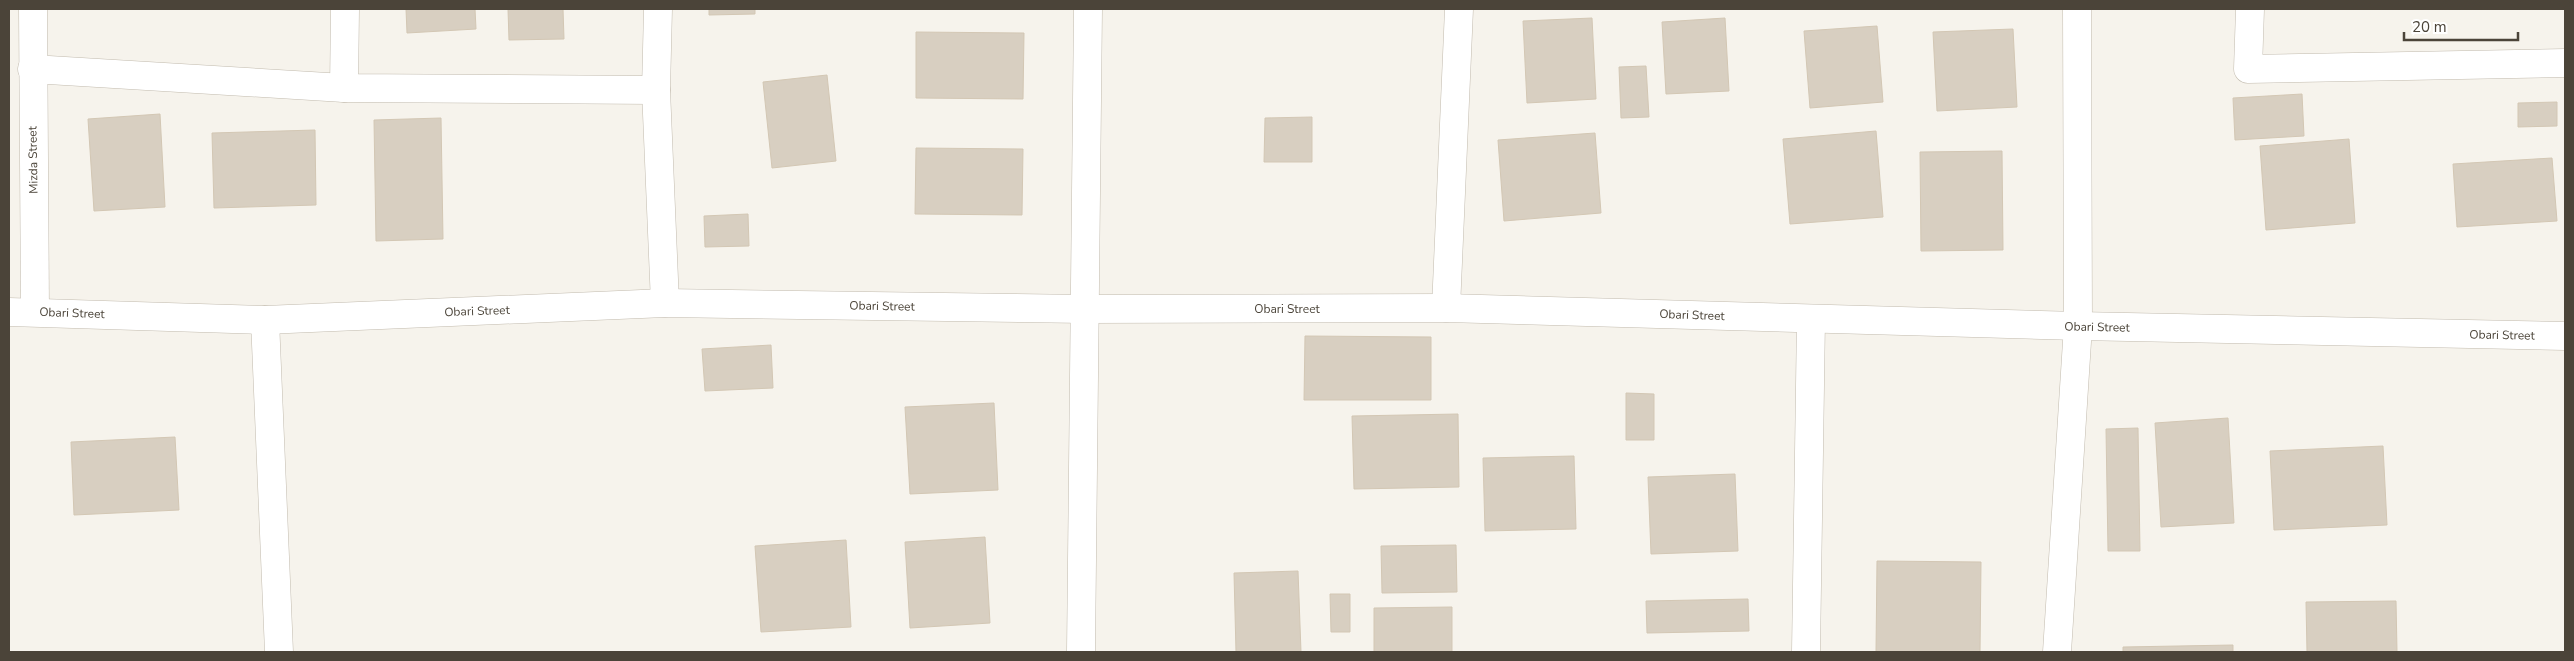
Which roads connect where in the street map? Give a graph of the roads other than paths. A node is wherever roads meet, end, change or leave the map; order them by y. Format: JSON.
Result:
{"nodes":[{"id":1,"x":33,"y":9,"type":"edge"},
{"id":2,"x":344,"y":9,"type":"edge"},
{"id":3,"x":658,"y":9,"type":"edge"},
{"id":4,"x":1088,"y":9,"type":"edge"},
{"id":5,"x":1459,"y":9,"type":"edge"},
{"id":6,"x":2077,"y":9,"type":"edge"},
{"id":7,"x":2250,"y":9,"type":"edge"},
{"id":8,"x":2565,"y":63,"type":"edge"},
{"id":9,"x":32,"y":69,"type":"junction"},
{"id":10,"x":344,"y":88,"type":"junction"},
{"id":11,"x":656,"y":90,"type":"junction"},
{"id":12,"x":665,"y":304,"type":"junction"},
{"id":13,"x":1446,"y":308,"type":"junction"},
{"id":14,"x":1085,"y":309,"type":"junction"},
{"id":15,"x":9,"y":312,"type":"edge"},
{"id":16,"x":36,"y":312,"type":"junction"},
{"id":17,"x":1811,"y":319,"type":"junction"},
{"id":18,"x":265,"y":320,"type":"junction"},
{"id":19,"x":2078,"y":326,"type":"junction"},
{"id":20,"x":2565,"y":336,"type":"edge"},
{"id":21,"x":279,"y":652,"type":"edge"},
{"id":22,"x":1081,"y":652,"type":"edge"},
{"id":23,"x":1806,"y":652,"type":"edge"},
{"id":24,"x":2057,"y":652,"type":"edge"}],
"edges":[{"from":1,"to":9,"type":"street","name":"Mizda Street"},
{"from":2,"to":10,"type":"street"},
{"from":3,"to":11,"type":"street"},
{"from":4,"to":14,"type":"street"},
{"from":5,"to":13,"type":"street"},
{"from":6,"to":19,"type":"street"},
{"from":7,"to":8,"type":"street"},
{"from":9,"to":10,"type":"street"},
{"from":9,"to":16,"type":"street","name":"Mizda Street"},
{"from":10,"to":11,"type":"street"},
{"from":11,"to":12,"type":"street"},
{"from":12,"to":14,"type":"street","name":"Obari Street"},
{"from":12,"to":18,"type":"street","name":"Obari Street"},
{"from":13,"to":14,"type":"street","name":"Obari Street"},
{"from":13,"to":17,"type":"street","name":"Obari Street"},
{"from":14,"to":22,"type":"street"},
{"from":15,"to":16,"type":"street","name":"Obari Street"},
{"from":16,"to":18,"type":"street","name":"Obari Street"},
{"from":17,"to":19,"type":"street","name":"Obari Street"},
{"from":17,"to":23,"type":"street"},
{"from":18,"to":21,"type":"street"},
{"from":19,"to":20,"type":"street","name":"Obari Street"},
{"from":19,"to":24,"type":"street"}]}
